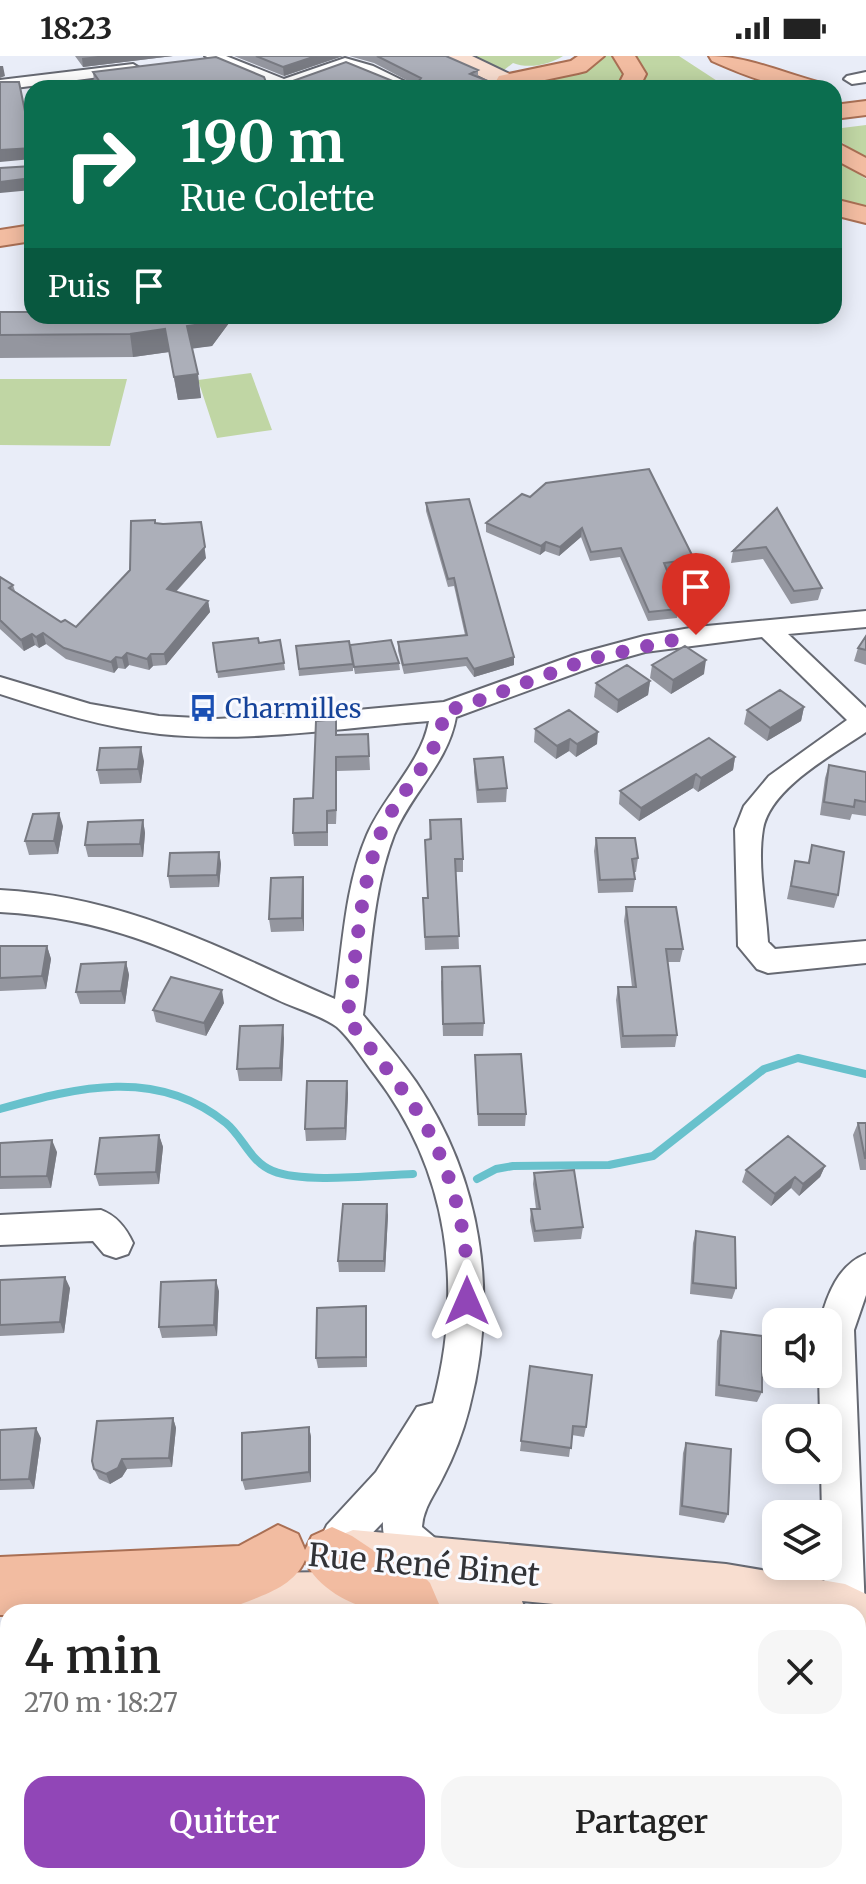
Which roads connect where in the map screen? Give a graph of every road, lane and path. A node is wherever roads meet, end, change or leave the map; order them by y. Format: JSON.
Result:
{"nodes":[{"id":1,"x":455,"y":56,"type":"edge"},
{"id":2,"x":593,"y":56,"type":"edge"},
{"id":3,"x":624,"y":56,"type":"edge"},
{"id":4,"x":695,"y":56,"type":"edge"},
{"id":5,"x":720,"y":56,"type":"edge"},
{"id":6,"x":212,"y":58,"type":"edge"},
{"id":7,"x":144,"y":67,"type":"edge"},
{"id":8,"x":65,"y":80,"type":"edge"},
{"id":9,"x":265,"y":80,"type":"edge"},
{"id":10,"x":297,"y":80,"type":"edge"},
{"id":11,"x":391,"y":80,"type":"edge"},
{"id":12,"x":504,"y":80,"type":"edge"},
{"id":13,"x":531,"y":80,"type":"edge"},
{"id":14,"x":632,"y":80,"type":"edge"},
{"id":15,"x":733,"y":80,"type":"edge"},
{"id":16,"x":783,"y":80,"type":"edge"},
{"id":17,"x":24,"y":84,"type":"edge"},
{"id":18,"x":0,"y":85,"type":"edge"},
{"id":19,"x":866,"y":108,"type":"edge"},
{"id":20,"x":842,"y":111,"type":"edge"},
{"id":21,"x":866,"y":121,"type":"edge"},
{"id":22,"x":842,"y":124,"type":"edge"},
{"id":23,"x":842,"y":154,"type":"edge"},
{"id":24,"x":866,"y":169,"type":"edge"},
{"id":25,"x":842,"y":209,"type":"edge"},
{"id":26,"x":866,"y":215,"type":"edge"},
{"id":27,"x":24,"y":234,"type":"edge"},
{"id":28,"x":0,"y":238,"type":"edge"},
{"id":29,"x":24,"y":249,"type":"edge"},
{"id":30,"x":0,"y":253,"type":"edge"},
{"id":31,"x":866,"y":619,"type":"edge"},
{"id":32,"x":768,"y":629,"type":"junction"},
{"id":33,"x":0,"y":685,"type":"edge"},
{"id":34,"x":444,"y":711,"type":"junction"},
{"id":35,"x":865,"y":722,"type":"edge"},
{"id":36,"x":0,"y":901,"type":"edge"},
{"id":37,"x":866,"y":952,"type":"edge"},
{"id":38,"x":347,"y":1018,"type":"junction"},
{"id":39,"x":0,"y":1230,"type":"edge"},
{"id":40,"x":116,"y":1243,"type":"dead end"},
{"id":41,"x":866,"y":1270,"type":"edge"},
{"id":42,"x":466,"y":1329,"type":"junction"},
{"id":43,"x":305,"y":1555,"type":"junction"},
{"id":44,"x":0,"y":1567,"type":"edge"},
{"id":45,"x":422,"y":1584,"type":"junction"},
{"id":46,"x":0,"y":1586,"type":"edge"},
{"id":47,"x":177,"y":1604,"type":"edge"},
{"id":48,"x":476,"y":1604,"type":"edge"},
{"id":49,"x":797,"y":1604,"type":"edge"},
{"id":50,"x":845,"y":1604,"type":"edge"}],
"edges":[{"from":1,"to":12,"type":"street"},
{"from":2,"to":13,"type":"main road"},
{"from":3,"to":14,"type":"main road"},
{"from":4,"to":15,"type":"main road"},
{"from":5,"to":16,"type":"main road"},
{"from":6,"to":9,"type":"street"},
{"from":7,"to":8,"type":"street"},
{"from":10,"to":11,"type":"street"},
{"from":17,"to":18,"type":"street"},
{"from":19,"to":20,"type":"main road"},
{"from":21,"to":22,"type":"main road"},
{"from":23,"to":24,"type":"main road"},
{"from":25,"to":26,"type":"main road"},
{"from":27,"to":28,"type":"main road"},
{"from":29,"to":30,"type":"main road"},
{"from":31,"to":32,"type":"street"},
{"from":32,"to":34,"type":"street"},
{"from":32,"to":35,"type":"street"},
{"from":33,"to":34,"type":"street"},
{"from":34,"to":38,"type":"street"},
{"from":35,"to":37,"type":"street"},
{"from":36,"to":38,"type":"street"},
{"from":38,"to":42,"type":"street"},
{"from":39,"to":40,"type":"street"},
{"from":41,"to":50,"type":"street"},
{"from":42,"to":43,"type":"street"},
{"from":42,"to":45,"type":"street"},
{"from":43,"to":44,"type":"street","name":"Rue René Binet"},
{"from":43,"to":45,"type":"main road"},
{"from":43,"to":46,"type":"main road"},
{"from":45,"to":47,"type":"street","name":"Rue René Binet"},
{"from":45,"to":48,"type":"street","name":"Rue René Binet"},
{"from":45,"to":49,"type":"street","name":"Rue René Binet"}]}
